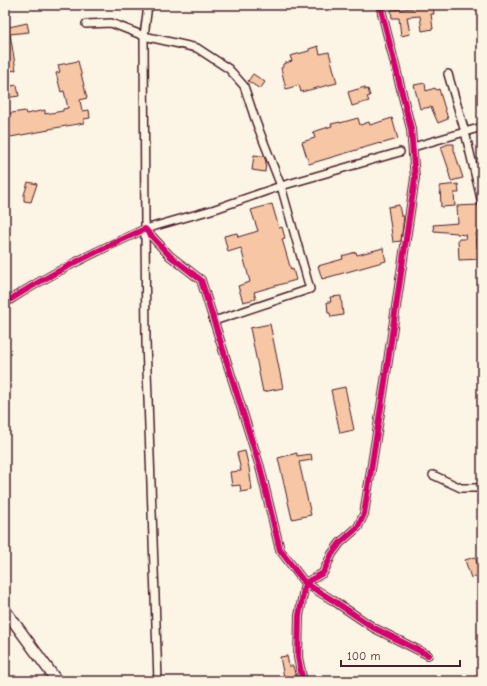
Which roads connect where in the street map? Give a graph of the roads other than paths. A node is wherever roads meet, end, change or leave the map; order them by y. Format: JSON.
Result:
{"nodes":[{"id":1,"x":148,"y":5,"type":"edge"},
{"id":2,"x":380,"y":5,"type":"edge"},
{"id":3,"x":86,"y":24,"type":"dead end"},
{"id":4,"x":144,"y":36,"type":"junction"},
{"id":5,"x":448,"y":74,"type":"dead end"},
{"id":6,"x":482,"y":127,"type":"edge"},
{"id":7,"x":465,"y":132,"type":"junction"},
{"id":8,"x":413,"y":147,"type":"junction"},
{"id":9,"x":400,"y":152,"type":"dead end"},
{"id":10,"x":281,"y":186,"type":"junction"},
{"id":11,"x":482,"y":204,"type":"edge"},
{"id":12,"x":144,"y":228,"type":"junction"},
{"id":13,"x":5,"y":303,"type":"edge"},
{"id":14,"x":214,"y":321,"type":"junction"},
{"id":15,"x":433,"y":475,"type":"dead end"},
{"id":16,"x":482,"y":488,"type":"edge"},
{"id":17,"x":305,"y":583,"type":"junction"},
{"id":18,"x":5,"y":610,"type":"edge"},
{"id":19,"x":428,"y":655,"type":"dead end"},
{"id":20,"x":57,"y":681,"type":"edge"},
{"id":21,"x":158,"y":681,"type":"edge"},
{"id":22,"x":299,"y":681,"type":"edge"}],
"edges":[{"from":1,"to":4,"type":"street"},
{"from":2,"to":8,"type":"street"},
{"from":3,"to":4,"type":"street"},
{"from":4,"to":10,"type":"street"},
{"from":4,"to":12,"type":"street"},
{"from":5,"to":7,"type":"street"},
{"from":6,"to":7,"type":"street"},
{"from":7,"to":8,"type":"street"},
{"from":7,"to":11,"type":"street"},
{"from":8,"to":17,"type":"street"},
{"from":9,"to":10,"type":"street"},
{"from":10,"to":12,"type":"street"},
{"from":10,"to":14,"type":"street"},
{"from":12,"to":13,"type":"street"},
{"from":12,"to":14,"type":"street"},
{"from":12,"to":21,"type":"street"},
{"from":14,"to":17,"type":"street"},
{"from":15,"to":16,"type":"street"},
{"from":17,"to":19,"type":"street"},
{"from":17,"to":22,"type":"street"},
{"from":18,"to":20,"type":"main road"}]}
